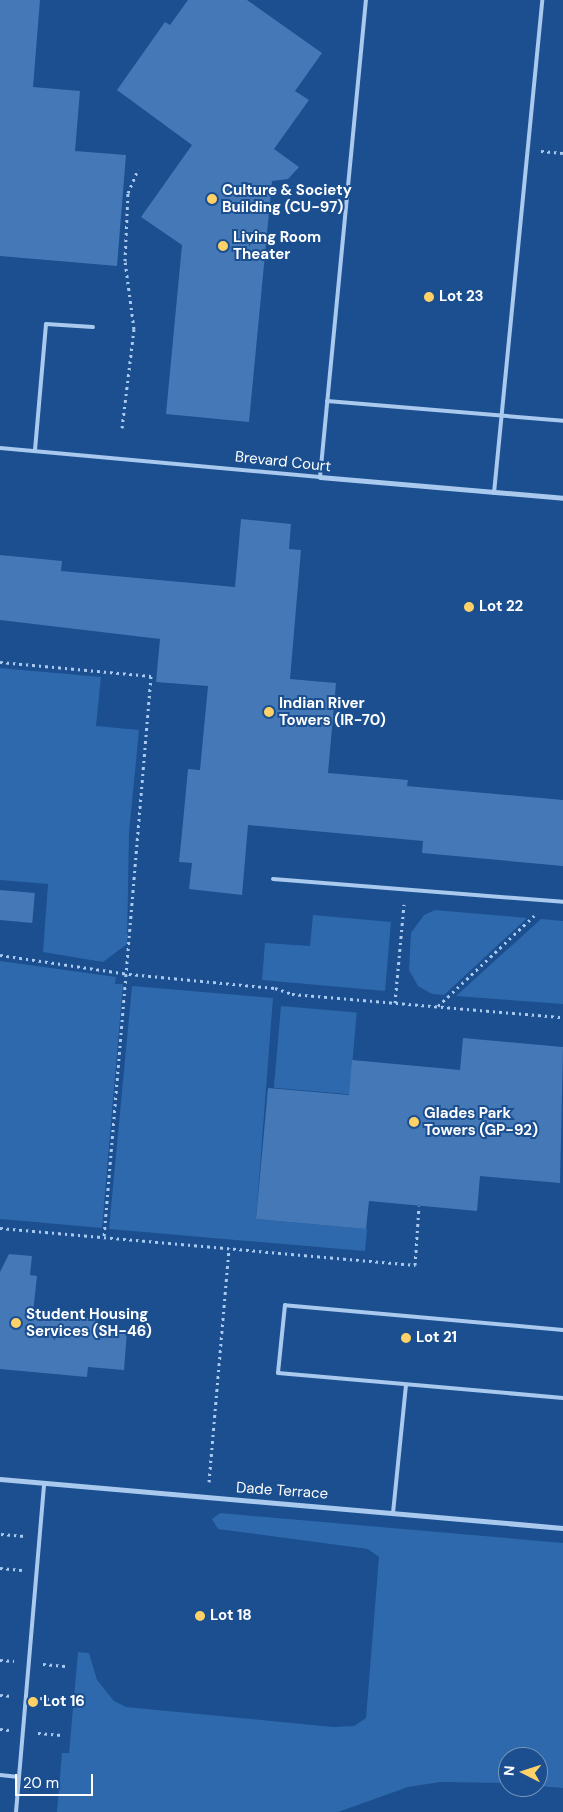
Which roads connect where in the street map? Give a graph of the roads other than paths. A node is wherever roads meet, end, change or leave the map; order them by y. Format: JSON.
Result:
{"nodes":[{"id":1,"x":366,"y":0,"type":"edge"},
{"id":2,"x":542,"y":0,"type":"edge"},
{"id":3,"x":93,"y":327,"type":"dead end"},
{"id":4,"x":327,"y":401,"type":"junction"},
{"id":5,"x":500,"y":416,"type":"junction"},
{"id":6,"x":563,"y":422,"type":"edge"},
{"id":7,"x":0,"y":448,"type":"edge"},
{"id":8,"x":35,"y":450,"type":"junction"},
{"id":9,"x":320,"y":478,"type":"junction"},
{"id":10,"x":494,"y":493,"type":"junction"},
{"id":11,"x":563,"y":498,"type":"edge"},
{"id":12,"x":273,"y":879,"type":"dead end"},
{"id":13,"x":563,"y":902,"type":"edge"},
{"id":14,"x":563,"y":1330,"type":"edge"},
{"id":15,"x":406,"y":1386,"type":"junction"},
{"id":16,"x":563,"y":1398,"type":"edge"},
{"id":17,"x":0,"y":1479,"type":"edge"},
{"id":18,"x":44,"y":1483,"type":"junction"},
{"id":19,"x":393,"y":1513,"type":"junction"},
{"id":20,"x":563,"y":1528,"type":"edge"},
{"id":21,"x":0,"y":1775,"type":"edge"},
{"id":22,"x":20,"y":1777,"type":"junction"},
{"id":23,"x":16,"y":1812,"type":"edge"}],
"edges":[{"from":1,"to":4,"type":"lane"},
{"from":2,"to":5,"type":"lane"},
{"from":3,"to":8,"type":"lane"},
{"from":4,"to":5,"type":"lane"},
{"from":4,"to":9,"type":"lane"},
{"from":5,"to":6,"type":"lane"},
{"from":5,"to":10,"type":"lane"},
{"from":7,"to":8,"type":"lane","name":"Brevard Court"},
{"from":8,"to":9,"type":"lane","name":"Brevard Court"},
{"from":9,"to":10,"type":"street","name":"Brevard Court"},
{"from":10,"to":11,"type":"street","name":"Brevard Court"},
{"from":12,"to":13,"type":"lane"},
{"from":14,"to":15,"type":"lane"},
{"from":15,"to":16,"type":"lane"},
{"from":15,"to":19,"type":"lane"},
{"from":17,"to":18,"type":"street","name":"Dade Terrace"},
{"from":18,"to":19,"type":"street","name":"Dade Terrace"},
{"from":18,"to":22,"type":"lane"},
{"from":19,"to":20,"type":"street","name":"Dade Terrace"},
{"from":21,"to":22,"type":"lane"},
{"from":22,"to":23,"type":"lane"}]}
